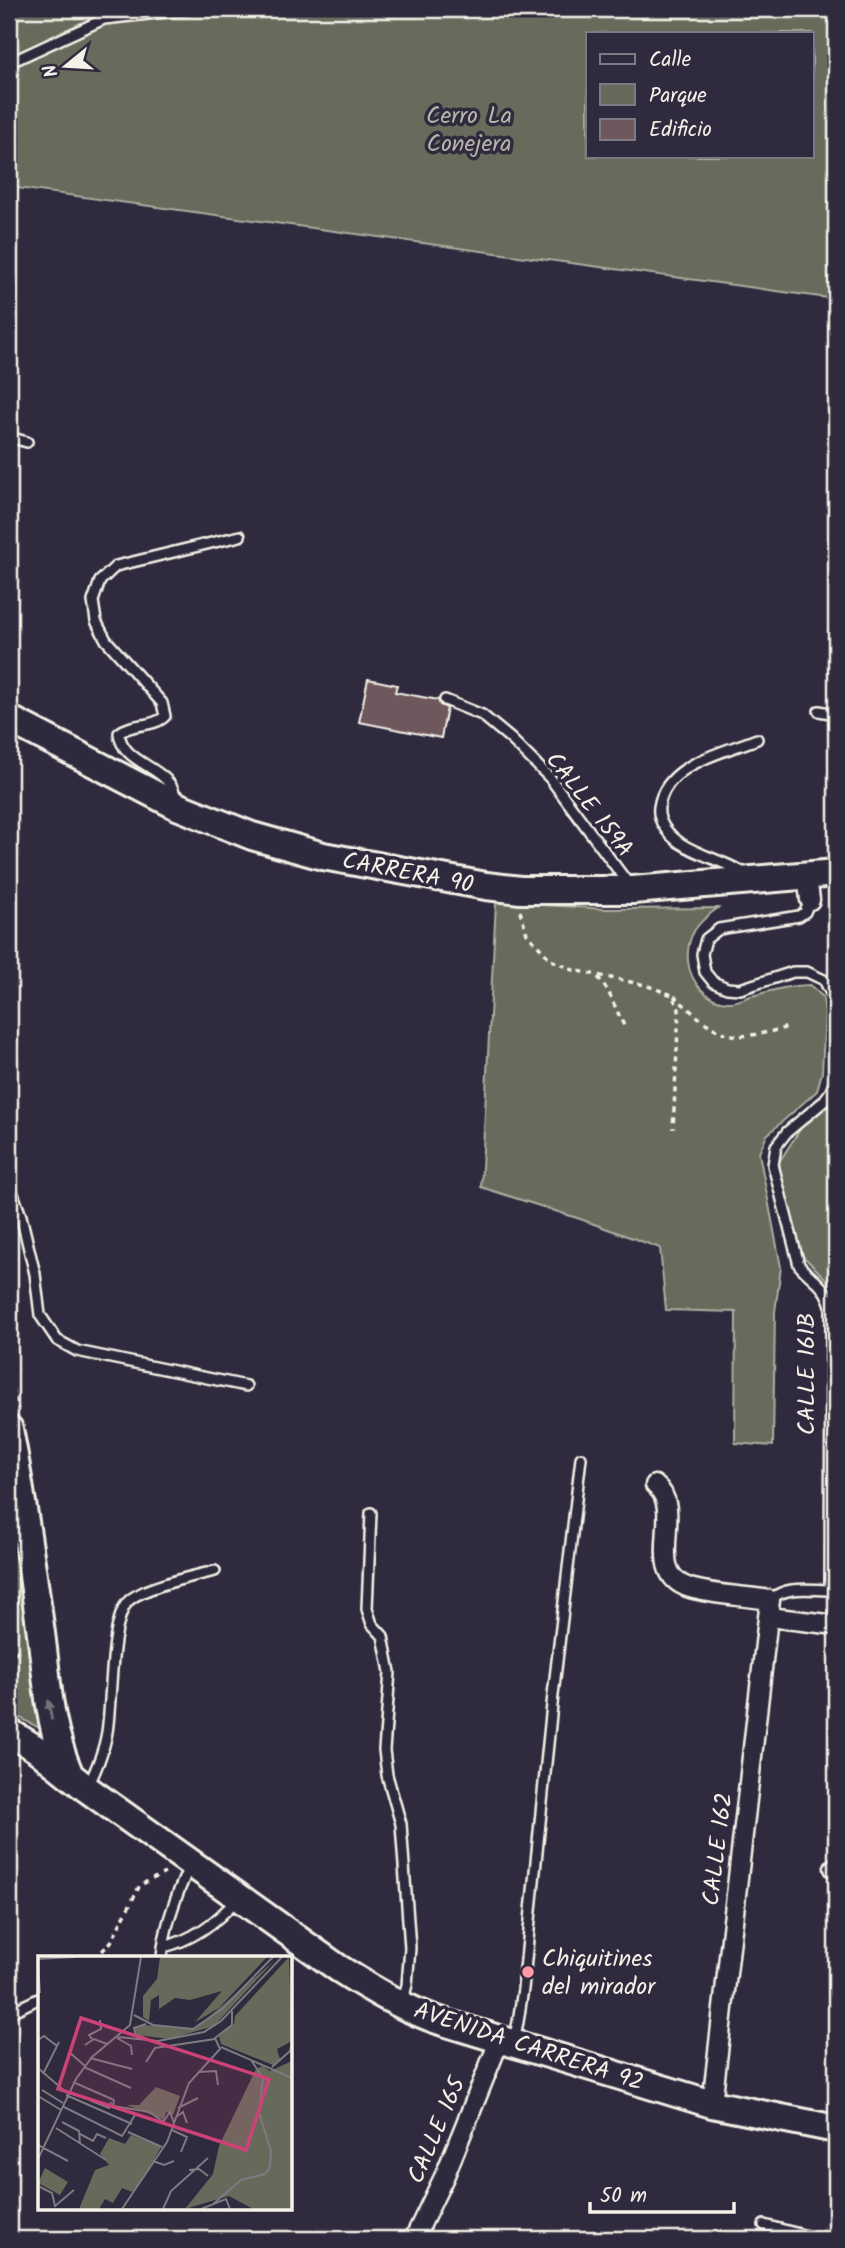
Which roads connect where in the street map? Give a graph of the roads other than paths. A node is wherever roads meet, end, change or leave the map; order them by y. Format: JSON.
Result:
{"nodes":[{"id":1,"x":193,"y":9,"type":"edge"},
{"id":2,"x":9,"y":63,"type":"edge"},
{"id":3,"x":9,"y":437,"type":"edge"},
{"id":4,"x":27,"y":442,"type":"dead end"},
{"id":5,"x":240,"y":536,"type":"dead end"},
{"id":6,"x":445,"y":700,"type":"dead end"},
{"id":7,"x":819,"y":711,"type":"dead end"},
{"id":8,"x":836,"y":713,"type":"edge"},
{"id":9,"x":9,"y":719,"type":"edge"},
{"id":10,"x":757,"y":739,"type":"dead end"},
{"id":11,"x":177,"y":806,"type":"junction"},
{"id":12,"x":836,"y":873,"type":"edge"},
{"id":13,"x":755,"y":880,"type":"junction"},
{"id":14,"x":808,"y":888,"type":"junction"},
{"id":15,"x":633,"y":890,"type":"junction"},
{"id":16,"x":9,"y":1183,"type":"edge"},
{"id":17,"x":246,"y":1386,"type":"dead end"},
{"id":18,"x":9,"y":1429,"type":"edge"},
{"id":19,"x":581,"y":1458,"type":"dead end"},
{"id":20,"x":655,"y":1485,"type":"dead end"},
{"id":21,"x":372,"y":1513,"type":"dead end"},
{"id":22,"x":215,"y":1570,"type":"dead end"},
{"id":23,"x":770,"y":1608,"type":"junction"},
{"id":24,"x":836,"y":1625,"type":"edge"},
{"id":25,"x":9,"y":1732,"type":"edge"},
{"id":26,"x":79,"y":1782,"type":"junction"},
{"id":27,"x":185,"y":1859,"type":"junction"},
{"id":28,"x":239,"y":1898,"type":"junction"},
{"id":29,"x":163,"y":1947,"type":"junction"},
{"id":30,"x":162,"y":1956,"type":"edge"},
{"id":31,"x":38,"y":1999,"type":"edge"},
{"id":32,"x":402,"y":2005,"type":"junction"},
{"id":33,"x":9,"y":2014,"type":"edge"},
{"id":34,"x":506,"y":2041,"type":"junction"},
{"id":35,"x":712,"y":2104,"type":"junction"},
{"id":36,"x":836,"y":2129,"type":"edge"},
{"id":37,"x":764,"y":2225,"type":"dead end"},
{"id":38,"x":836,"y":2230,"type":"edge"},
{"id":39,"x":414,"y":2239,"type":"edge"},
{"id":40,"x":819,"y":2239,"type":"edge"},
{"id":41,"x":834,"y":2239,"type":"edge"}],
"edges":[{"from":1,"to":2,"type":"lane"},
{"from":3,"to":4,"type":"lane"},
{"from":5,"to":11,"type":"lane"},
{"from":6,"to":15,"type":"lane","name":"CALLE 159A"},
{"from":7,"to":8,"type":"lane"},
{"from":9,"to":11,"type":"main road","name":"CARRERA 90"},
{"from":10,"to":13,"type":"lane"},
{"from":11,"to":15,"type":"main road","name":"CARRERA 90"},
{"from":12,"to":14,"type":"main road","name":"CARRERA 90"},
{"from":13,"to":14,"type":"main road","name":"CARRERA 90"},
{"from":13,"to":15,"type":"main road","name":"CARRERA 90"},
{"from":14,"to":23,"type":"lane","name":"CALLE 161B"},
{"from":16,"to":17,"type":"lane"},
{"from":26,"to":18,"type":"main road","one_way":true},
{"from":19,"to":34,"type":"lane"},
{"from":20,"to":23,"type":"street"},
{"from":21,"to":32,"type":"lane"},
{"from":22,"to":26,"type":"lane"},
{"from":23,"to":24,"type":"street"},
{"from":23,"to":35,"type":"street","name":"CALLE 162"},
{"from":25,"to":26,"type":"main road","name":"AVENIDA CARRERA 92"},
{"from":26,"to":27,"type":"main road","name":"AVENIDA CARRERA 92"},
{"from":27,"to":28,"type":"main road","name":"AVENIDA CARRERA 92"},
{"from":27,"to":29,"type":"lane"},
{"from":28,"to":29,"type":"lane"},
{"from":28,"to":32,"type":"main road","name":"AVENIDA CARRERA 92"},
{"from":29,"to":30,"type":"lane"},
{"from":31,"to":33,"type":"lane"},
{"from":32,"to":34,"type":"main road","name":"AVENIDA CARRERA 92"},
{"from":34,"to":35,"type":"main road","name":"AVENIDA CARRERA 92"},
{"from":34,"to":39,"type":"street","name":"CALLE 165"},
{"from":35,"to":36,"type":"main road","name":"AVENIDA CARRERA 92"},
{"from":37,"to":40,"type":"lane"},
{"from":38,"to":41,"type":"street"}]}
